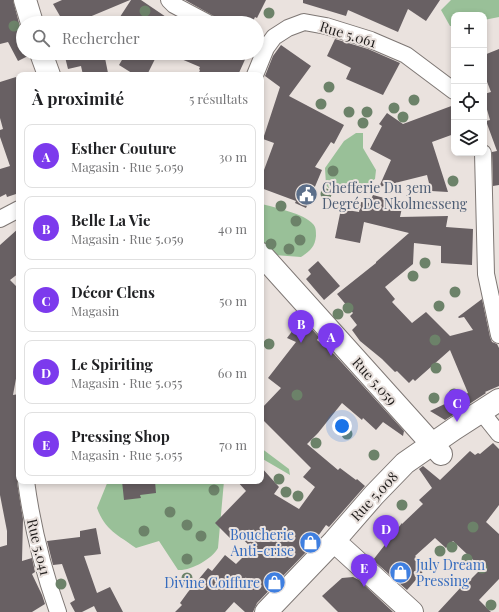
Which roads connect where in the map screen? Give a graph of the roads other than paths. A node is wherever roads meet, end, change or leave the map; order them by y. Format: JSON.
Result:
{"nodes":[{"id":1,"x":25,"y":0,"type":"edge"},
{"id":2,"x":169,"y":0,"type":"edge"},
{"id":3,"x":30,"y":16,"type":"edge"},
{"id":4,"x":195,"y":16,"type":"edge"},
{"id":5,"x":264,"y":44,"type":"edge"},
{"id":6,"x":44,"y":60,"type":"edge"},
{"id":7,"x":259,"y":60,"type":"edge"},
{"id":8,"x":48,"y":72,"type":"edge"},
{"id":9,"x":256,"y":72,"type":"edge"},
{"id":10,"x":451,"y":88,"type":"edge"},
{"id":11,"x":483,"y":156,"type":"edge"},
{"id":12,"x":16,"y":211,"type":"edge"},
{"id":13,"x":0,"y":219,"type":"edge"},
{"id":14,"x":264,"y":257,"type":"edge"},
{"id":15,"x":499,"y":334,"type":"edge"},
{"id":16,"x":499,"y":400,"type":"edge"},
{"id":17,"x":495,"y":421,"type":"edge"},
{"id":18,"x":437,"y":450,"type":"junction"},
{"id":19,"x":26,"y":484,"type":"edge"},
{"id":20,"x":338,"y":544,"type":"junction"},
{"id":21,"x":58,"y":612,"type":"edge"},
{"id":22,"x":266,"y":612,"type":"edge"},
{"id":23,"x":287,"y":612,"type":"edge"},
{"id":24,"x":412,"y":612,"type":"edge"}],
"edges":[{"from":1,"to":3,"type":"main road"},
{"from":2,"to":4,"type":"street"},
{"from":5,"to":10,"type":"street","name":"Rue 5.061"},
{"from":6,"to":8,"type":"main road"},
{"from":7,"to":9,"type":"street","name":"Rue 5.061"},
{"from":11,"to":15,"type":"street"},
{"from":12,"to":13,"type":"street"},
{"from":14,"to":18,"type":"main road","name":"Rue 5.059"},
{"from":16,"to":18,"type":"main road","name":"Rue 5.008"},
{"from":17,"to":18,"type":"main road","name":"Rue 5.008"},
{"from":18,"to":20,"type":"main road","name":"Rue 5.008"},
{"from":19,"to":21,"type":"street","name":"Rue 5.041"},
{"from":20,"to":22,"type":"main road","name":"Rue 5.008"},
{"from":20,"to":23,"type":"main road","name":"Rue 5.008"},
{"from":20,"to":24,"type":"main road"}]}
